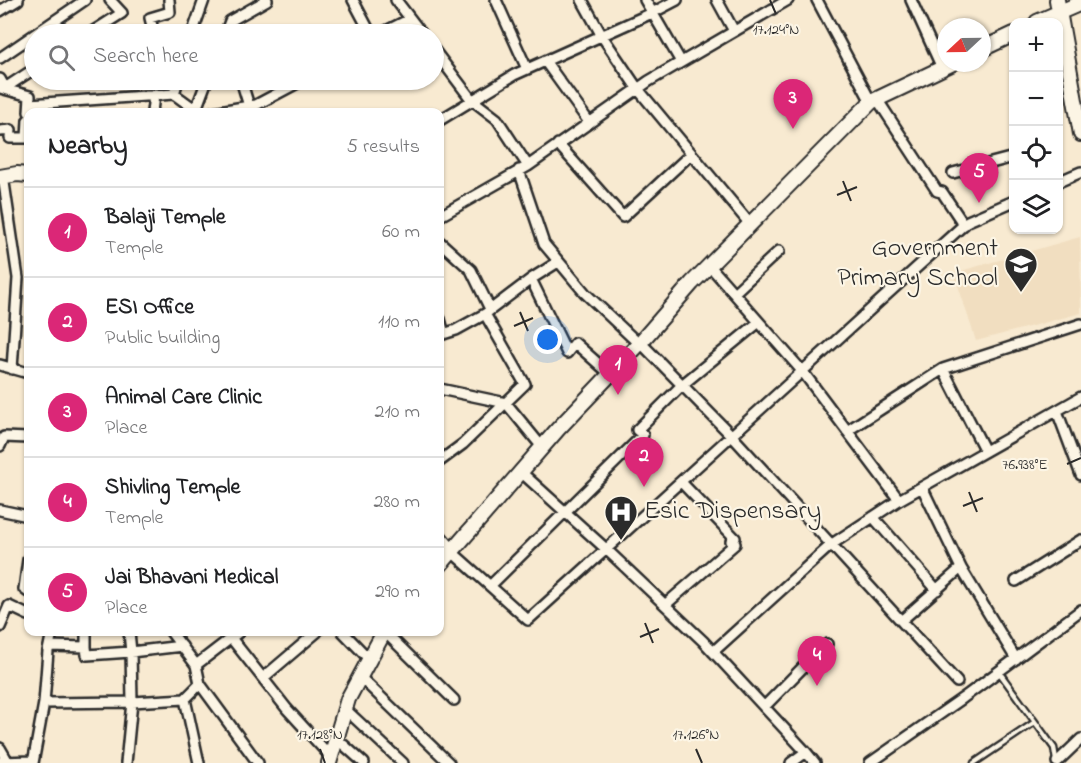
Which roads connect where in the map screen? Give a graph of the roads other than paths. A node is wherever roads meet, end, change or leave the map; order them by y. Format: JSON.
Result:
{"nodes":[{"id":1,"x":18,"y":0,"type":"edge"},
{"id":2,"x":85,"y":0,"type":"edge"},
{"id":3,"x":110,"y":0,"type":"edge"},
{"id":4,"x":169,"y":0,"type":"edge"},
{"id":5,"x":204,"y":0,"type":"edge"},
{"id":6,"x":267,"y":0,"type":"edge"},
{"id":7,"x":353,"y":0,"type":"edge"},
{"id":8,"x":396,"y":0,"type":"edge"},
{"id":9,"x":496,"y":0,"type":"edge"},
{"id":10,"x":582,"y":0,"type":"edge"},
{"id":11,"x":645,"y":0,"type":"edge"},
{"id":12,"x":677,"y":0,"type":"edge"},
{"id":13,"x":717,"y":0,"type":"edge"},
{"id":14,"x":788,"y":0,"type":"edge"},
{"id":15,"x":817,"y":0,"type":"edge"},
{"id":16,"x":911,"y":0,"type":"edge"},
{"id":17,"x":1081,"y":3,"type":"edge"},
{"id":18,"x":1058,"y":6,"type":"edge"},
{"id":19,"x":0,"y":10,"type":"edge"},
{"id":20,"x":652,"y":13,"type":"junction"},
{"id":21,"x":1042,"y":18,"type":"edge"},
{"id":22,"x":410,"y":19,"type":"junction"},
{"id":23,"x":50,"y":24,"type":"edge"},
{"id":24,"x":105,"y":24,"type":"edge"},
{"id":25,"x":151,"y":24,"type":"edge"},
{"id":26,"x":196,"y":24,"type":"edge"},
{"id":27,"x":229,"y":24,"type":"edge"},
{"id":28,"x":366,"y":24,"type":"edge"},
{"id":29,"x":400,"y":24,"type":"edge"},
{"id":30,"x":414,"y":24,"type":"edge"},
{"id":31,"x":734,"y":31,"type":"junction"},
{"id":32,"x":602,"y":36,"type":"junction"},
{"id":33,"x":1009,"y":36,"type":"edge"},
{"id":34,"x":24,"y":42,"type":"edge"},
{"id":35,"x":991,"y":45,"type":"edge"},
{"id":36,"x":937,"y":46,"type":"edge"},
{"id":37,"x":0,"y":58,"type":"edge"},
{"id":38,"x":545,"y":61,"type":"junction"},
{"id":39,"x":681,"y":62,"type":"junction"},
{"id":40,"x":444,"y":63,"type":"edge"},
{"id":41,"x":527,"y":69,"type":"junction"},
{"id":42,"x":937,"y":70,"type":"edge"},
{"id":43,"x":24,"y":76,"type":"edge"},
{"id":44,"x":1064,"y":78,"type":"edge"},
{"id":45,"x":0,"y":79,"type":"edge"},
{"id":46,"x":0,"y":88,"type":"edge"},
{"id":47,"x":638,"y":88,"type":"junction"},
{"id":48,"x":175,"y":90,"type":"edge"},
{"id":49,"x":203,"y":90,"type":"edge"},
{"id":50,"x":246,"y":90,"type":"edge"},
{"id":51,"x":286,"y":90,"type":"edge"},
{"id":52,"x":174,"y":94,"type":"junction"},
{"id":53,"x":154,"y":95,"type":"junction"},
{"id":54,"x":471,"y":99,"type":"junction"},
{"id":55,"x":874,"y":101,"type":"junction"},
{"id":56,"x":29,"y":108,"type":"edge"},
{"id":57,"x":152,"y":108,"type":"edge"},
{"id":58,"x":191,"y":108,"type":"edge"},
{"id":59,"x":196,"y":108,"type":"edge"},
{"id":60,"x":255,"y":108,"type":"edge"},
{"id":61,"x":444,"y":117,"type":"edge"},
{"id":62,"x":589,"y":122,"type":"junction"},
{"id":63,"x":0,"y":131,"type":"edge"},
{"id":64,"x":1081,"y":134,"type":"edge"},
{"id":65,"x":24,"y":138,"type":"edge"},
{"id":66,"x":558,"y":144,"type":"junction"},
{"id":67,"x":692,"y":154,"type":"junction"},
{"id":68,"x":1009,"y":157,"type":"edge"},
{"id":69,"x":523,"y":168,"type":"junction"},
{"id":70,"x":1081,"y":172,"type":"edge"},
{"id":71,"x":953,"y":173,"type":"dead end"},
{"id":72,"x":24,"y":175,"type":"edge"},
{"id":73,"x":2,"y":176,"type":"edge"},
{"id":74,"x":1063,"y":180,"type":"edge"},
{"id":75,"x":1009,"y":203,"type":"edge"},
{"id":76,"x":444,"y":214,"type":"edge"},
{"id":77,"x":750,"y":224,"type":"junction"},
{"id":78,"x":964,"y":225,"type":"junction"},
{"id":79,"x":444,"y":246,"type":"edge"},
{"id":80,"x":779,"y":250,"type":"dead end"},
{"id":81,"x":558,"y":262,"type":"junction"},
{"id":82,"x":709,"y":265,"type":"junction"},
{"id":83,"x":531,"y":279,"type":"junction"},
{"id":84,"x":734,"y":293,"type":"junction"},
{"id":85,"x":487,"y":311,"type":"junction"},
{"id":86,"x":759,"y":322,"type":"junction"},
{"id":87,"x":1081,"y":324,"type":"edge"},
{"id":88,"x":444,"y":333,"type":"edge"},
{"id":89,"x":640,"y":344,"type":"junction"},
{"id":90,"x":0,"y":365,"type":"edge"},
{"id":91,"x":12,"y":369,"type":"junction"},
{"id":92,"x":943,"y":369,"type":"junction"},
{"id":93,"x":24,"y":372,"type":"edge"},
{"id":94,"x":803,"y":372,"type":"junction"},
{"id":95,"x":611,"y":375,"type":"junction"},
{"id":96,"x":682,"y":385,"type":"junction"},
{"id":97,"x":444,"y":391,"type":"edge"},
{"id":98,"x":1081,"y":397,"type":"edge"},
{"id":99,"x":506,"y":403,"type":"junction"},
{"id":100,"x":1057,"y":411,"type":"junction"},
{"id":101,"x":847,"y":431,"type":"junction"},
{"id":102,"x":732,"y":436,"type":"junction"},
{"id":103,"x":24,"y":438,"type":"edge"},
{"id":104,"x":0,"y":446,"type":"edge"},
{"id":105,"x":542,"y":447,"type":"junction"},
{"id":106,"x":985,"y":451,"type":"junction"},
{"id":107,"x":444,"y":458,"type":"edge"},
{"id":108,"x":520,"y":472,"type":"junction"},
{"id":109,"x":1081,"y":475,"type":"edge"},
{"id":110,"x":681,"y":482,"type":"junction"},
{"id":111,"x":922,"y":487,"type":"junction"},
{"id":112,"x":898,"y":500,"type":"junction"},
{"id":113,"x":0,"y":510,"type":"edge"},
{"id":114,"x":565,"y":512,"type":"junction"},
{"id":115,"x":24,"y":515,"type":"edge"},
{"id":116,"x":873,"y":517,"type":"junction"},
{"id":117,"x":1081,"y":540,"type":"edge"},
{"id":118,"x":444,"y":543,"type":"edge"},
{"id":119,"x":832,"y":544,"type":"junction"},
{"id":120,"x":606,"y":549,"type":"junction"},
{"id":121,"x":451,"y":551,"type":"junction"},
{"id":122,"x":444,"y":560,"type":"edge"},
{"id":123,"x":961,"y":568,"type":"junction"},
{"id":124,"x":1016,"y":581,"type":"dead end"},
{"id":125,"x":490,"y":586,"type":"junction"},
{"id":126,"x":937,"y":590,"type":"junction"},
{"id":127,"x":665,"y":605,"type":"junction"},
{"id":128,"x":1081,"y":610,"type":"edge"},
{"id":129,"x":24,"y":613,"type":"edge"},
{"id":130,"x":901,"y":621,"type":"junction"},
{"id":131,"x":0,"y":627,"type":"edge"},
{"id":132,"x":51,"y":636,"type":"edge"},
{"id":133,"x":86,"y":636,"type":"edge"},
{"id":134,"x":129,"y":636,"type":"edge"},
{"id":135,"x":174,"y":636,"type":"edge"},
{"id":136,"x":234,"y":636,"type":"edge"},
{"id":137,"x":236,"y":636,"type":"edge"},
{"id":138,"x":312,"y":636,"type":"edge"},
{"id":139,"x":347,"y":636,"type":"edge"},
{"id":140,"x":382,"y":636,"type":"edge"},
{"id":141,"x":388,"y":636,"type":"edge"},
{"id":142,"x":827,"y":644,"type":"dead end"},
{"id":143,"x":49,"y":646,"type":"junction"},
{"id":144,"x":182,"y":646,"type":"junction"},
{"id":145,"x":86,"y":647,"type":"junction"},
{"id":146,"x":130,"y":652,"type":"junction"},
{"id":147,"x":713,"y":652,"type":"junction"},
{"id":148,"x":369,"y":659,"type":"junction"},
{"id":149,"x":1016,"y":659,"type":"junction"},
{"id":150,"x":196,"y":665,"type":"junction"},
{"id":151,"x":999,"y":672,"type":"junction"},
{"id":152,"x":360,"y":677,"type":"junction"},
{"id":153,"x":263,"y":678,"type":"junction"},
{"id":154,"x":957,"y":682,"type":"dead end"},
{"id":155,"x":200,"y":684,"type":"junction"},
{"id":156,"x":185,"y":699,"type":"junction"},
{"id":157,"x":454,"y":700,"type":"dead end"},
{"id":158,"x":132,"y":702,"type":"junction"},
{"id":159,"x":44,"y":703,"type":"junction"},
{"id":160,"x":764,"y":707,"type":"junction"},
{"id":161,"x":345,"y":709,"type":"junction"},
{"id":162,"x":1035,"y":722,"type":"junction"},
{"id":163,"x":337,"y":739,"type":"junction"},
{"id":164,"x":1081,"y":739,"type":"edge"},
{"id":165,"x":0,"y":747,"type":"edge"},
{"id":166,"x":806,"y":752,"type":"junction"},
{"id":167,"x":330,"y":760,"type":"edge"},
{"id":168,"x":4,"y":762,"type":"edge"},
{"id":169,"x":33,"y":762,"type":"edge"},
{"id":170,"x":126,"y":763,"type":"edge"},
{"id":171,"x":199,"y":763,"type":"edge"},
{"id":172,"x":258,"y":763,"type":"edge"},
{"id":173,"x":364,"y":763,"type":"edge"},
{"id":174,"x":403,"y":763,"type":"edge"},
{"id":175,"x":448,"y":763,"type":"edge"},
{"id":176,"x":791,"y":763,"type":"edge"},
{"id":177,"x":815,"y":763,"type":"edge"},
{"id":178,"x":870,"y":763,"type":"edge"},
{"id":179,"x":974,"y":763,"type":"edge"},
{"id":180,"x":1056,"y":763,"type":"edge"}],
"edges":[{"from":1,"to":19,"type":"street"},
{"from":2,"to":23,"type":"street"},
{"from":3,"to":24,"type":"street"},
{"from":4,"to":25,"type":"street"},
{"from":5,"to":26,"type":"street"},
{"from":6,"to":27,"type":"street"},
{"from":7,"to":28,"type":"street"},
{"from":8,"to":22,"type":"street"},
{"from":9,"to":41,"type":"street"},
{"from":10,"to":32,"type":"street"},
{"from":11,"to":20,"type":"street"},
{"from":12,"to":20,"type":"street"},
{"from":13,"to":31,"type":"street"},
{"from":14,"to":31,"type":"street"},
{"from":15,"to":55,"type":"street"},
{"from":16,"to":36,"type":"street"},
{"from":17,"to":18,"type":"main road"},
{"from":18,"to":21,"type":"main road"},
{"from":18,"to":44,"type":"main road"},
{"from":20,"to":32,"type":"street"},
{"from":20,"to":39,"type":"street"},
{"from":22,"to":29,"type":"street"},
{"from":22,"to":30,"type":"street"},
{"from":31,"to":39,"type":"street"},
{"from":32,"to":38,"type":"street"},
{"from":32,"to":47,"type":"street"},
{"from":33,"to":35,"type":"main road"},
{"from":34,"to":37,"type":"street"},
{"from":38,"to":41,"type":"street"},
{"from":38,"to":62,"type":"street"},
{"from":39,"to":47,"type":"street"},
{"from":40,"to":54,"type":"street"},
{"from":41,"to":54,"type":"street"},
{"from":42,"to":55,"type":"main road"},
{"from":43,"to":45,"type":"street"},
{"from":44,"to":64,"type":"main road"},
{"from":46,"to":56,"type":"street"},
{"from":47,"to":62,"type":"street"},
{"from":47,"to":67,"type":"street"},
{"from":48,"to":52,"type":"street"},
{"from":49,"to":59,"type":"street"},
{"from":50,"to":60,"type":"street"},
{"from":51,"to":60,"type":"street"},
{"from":52,"to":53,"type":"street"},
{"from":52,"to":58,"type":"street"},
{"from":53,"to":56,"type":"street"},
{"from":53,"to":57,"type":"street"},
{"from":54,"to":61,"type":"street"},
{"from":54,"to":69,"type":"street"},
{"from":55,"to":77,"type":"main road"},
{"from":55,"to":78,"type":"street"},
{"from":62,"to":66,"type":"street"},
{"from":63,"to":65,"type":"street"},
{"from":66,"to":67,"type":"street"},
{"from":66,"to":69,"type":"street"},
{"from":67,"to":77,"type":"street"},
{"from":68,"to":71,"type":"street"},
{"from":69,"to":76,"type":"street"},
{"from":69,"to":81,"type":"street"},
{"from":70,"to":74,"type":"street"},
{"from":72,"to":73,"type":"main road"},
{"from":73,"to":91,"type":"street"},
{"from":75,"to":78,"type":"street"},
{"from":77,"to":82,"type":"main road"},
{"from":78,"to":94,"type":"street"},
{"from":79,"to":85,"type":"street"},
{"from":80,"to":84,"type":"street"},
{"from":81,"to":83,"type":"street"},
{"from":81,"to":89,"type":"street"},
{"from":82,"to":84,"type":"street"},
{"from":82,"to":89,"type":"main road"},
{"from":83,"to":85,"type":"street"},
{"from":83,"to":95,"type":"street"},
{"from":84,"to":86,"type":"street"},
{"from":85,"to":88,"type":"street"},
{"from":85,"to":99,"type":"street"},
{"from":86,"to":94,"type":"street"},
{"from":86,"to":96,"type":"street"},
{"from":87,"to":92,"type":"street"},
{"from":89,"to":95,"type":"main road"},
{"from":89,"to":96,"type":"street"},
{"from":90,"to":91,"type":"street"},
{"from":91,"to":93,"type":"street"},
{"from":92,"to":101,"type":"street"},
{"from":92,"to":106,"type":"street"},
{"from":94,"to":101,"type":"street"},
{"from":94,"to":102,"type":"street"},
{"from":95,"to":105,"type":"main road"},
{"from":96,"to":102,"type":"street"},
{"from":96,"to":114,"type":"street"},
{"from":97,"to":99,"type":"street"},
{"from":98,"to":100,"type":"street"},
{"from":99,"to":105,"type":"street"},
{"from":99,"to":107,"type":"street"},
{"from":100,"to":106,"type":"street"},
{"from":100,"to":109,"type":"street"},
{"from":101,"to":112,"type":"street"},
{"from":102,"to":110,"type":"street"},
{"from":102,"to":119,"type":"street"},
{"from":103,"to":104,"type":"street"},
{"from":105,"to":108,"type":"main road"},
{"from":106,"to":111,"type":"street"},
{"from":108,"to":114,"type":"street"},
{"from":108,"to":121,"type":"main road"},
{"from":110,"to":120,"type":"street"},
{"from":110,"to":127,"type":"street"},
{"from":111,"to":112,"type":"street"},
{"from":111,"to":123,"type":"street"},
{"from":112,"to":116,"type":"street"},
{"from":113,"to":115,"type":"street"},
{"from":114,"to":120,"type":"street"},
{"from":114,"to":125,"type":"street"},
{"from":116,"to":119,"type":"street"},
{"from":116,"to":126,"type":"street"},
{"from":117,"to":124,"type":"street"},
{"from":118,"to":121,"type":"main road"},
{"from":119,"to":130,"type":"street"},
{"from":119,"to":147,"type":"street"},
{"from":120,"to":125,"type":"street"},
{"from":120,"to":127,"type":"street"},
{"from":121,"to":122,"type":"main road"},
{"from":121,"to":125,"type":"street"},
{"from":123,"to":126,"type":"street"},
{"from":123,"to":149,"type":"street"},
{"from":126,"to":130,"type":"street"},
{"from":127,"to":147,"type":"street"},
{"from":128,"to":149,"type":"street"},
{"from":129,"to":131,"type":"street"},
{"from":130,"to":154,"type":"street"},
{"from":132,"to":143,"type":"street"},
{"from":133,"to":145,"type":"street"},
{"from":134,"to":146,"type":"street"},
{"from":135,"to":144,"type":"street"},
{"from":136,"to":150,"type":"street"},
{"from":137,"to":153,"type":"street"},
{"from":138,"to":153,"type":"street"},
{"from":139,"to":148,"type":"street"},
{"from":140,"to":148,"type":"main road"},
{"from":141,"to":157,"type":"street"},
{"from":142,"to":160,"type":"street"},
{"from":143,"to":145,"type":"street"},
{"from":143,"to":159,"type":"street"},
{"from":144,"to":146,"type":"street"},
{"from":144,"to":150,"type":"street"},
{"from":145,"to":146,"type":"street"},
{"from":146,"to":158,"type":"street"},
{"from":147,"to":160,"type":"street"},
{"from":148,"to":152,"type":"main road"},
{"from":149,"to":151,"type":"street"},
{"from":150,"to":155,"type":"street"},
{"from":151,"to":162,"type":"lane"},
{"from":151,"to":178,"type":"street"},
{"from":152,"to":161,"type":"main road"},
{"from":152,"to":175,"type":"street"},
{"from":153,"to":167,"type":"street"},
{"from":155,"to":156,"type":"street"},
{"from":155,"to":172,"type":"street"},
{"from":156,"to":158,"type":"street"},
{"from":156,"to":171,"type":"street"},
{"from":158,"to":159,"type":"street"},
{"from":158,"to":170,"type":"street"},
{"from":159,"to":169,"type":"street"},
{"from":160,"to":166,"type":"street"},
{"from":161,"to":163,"type":"main road"},
{"from":161,"to":174,"type":"street"},
{"from":162,"to":179,"type":"lane"},
{"from":162,"to":180,"type":"lane"},
{"from":163,"to":167,"type":"main road"},
{"from":163,"to":173,"type":"street"},
{"from":164,"to":180,"type":"street"},
{"from":165,"to":168,"type":"street"},
{"from":166,"to":176,"type":"street"},
{"from":166,"to":177,"type":"street"},
{"from":168,"to":169,"type":"street"}]}
